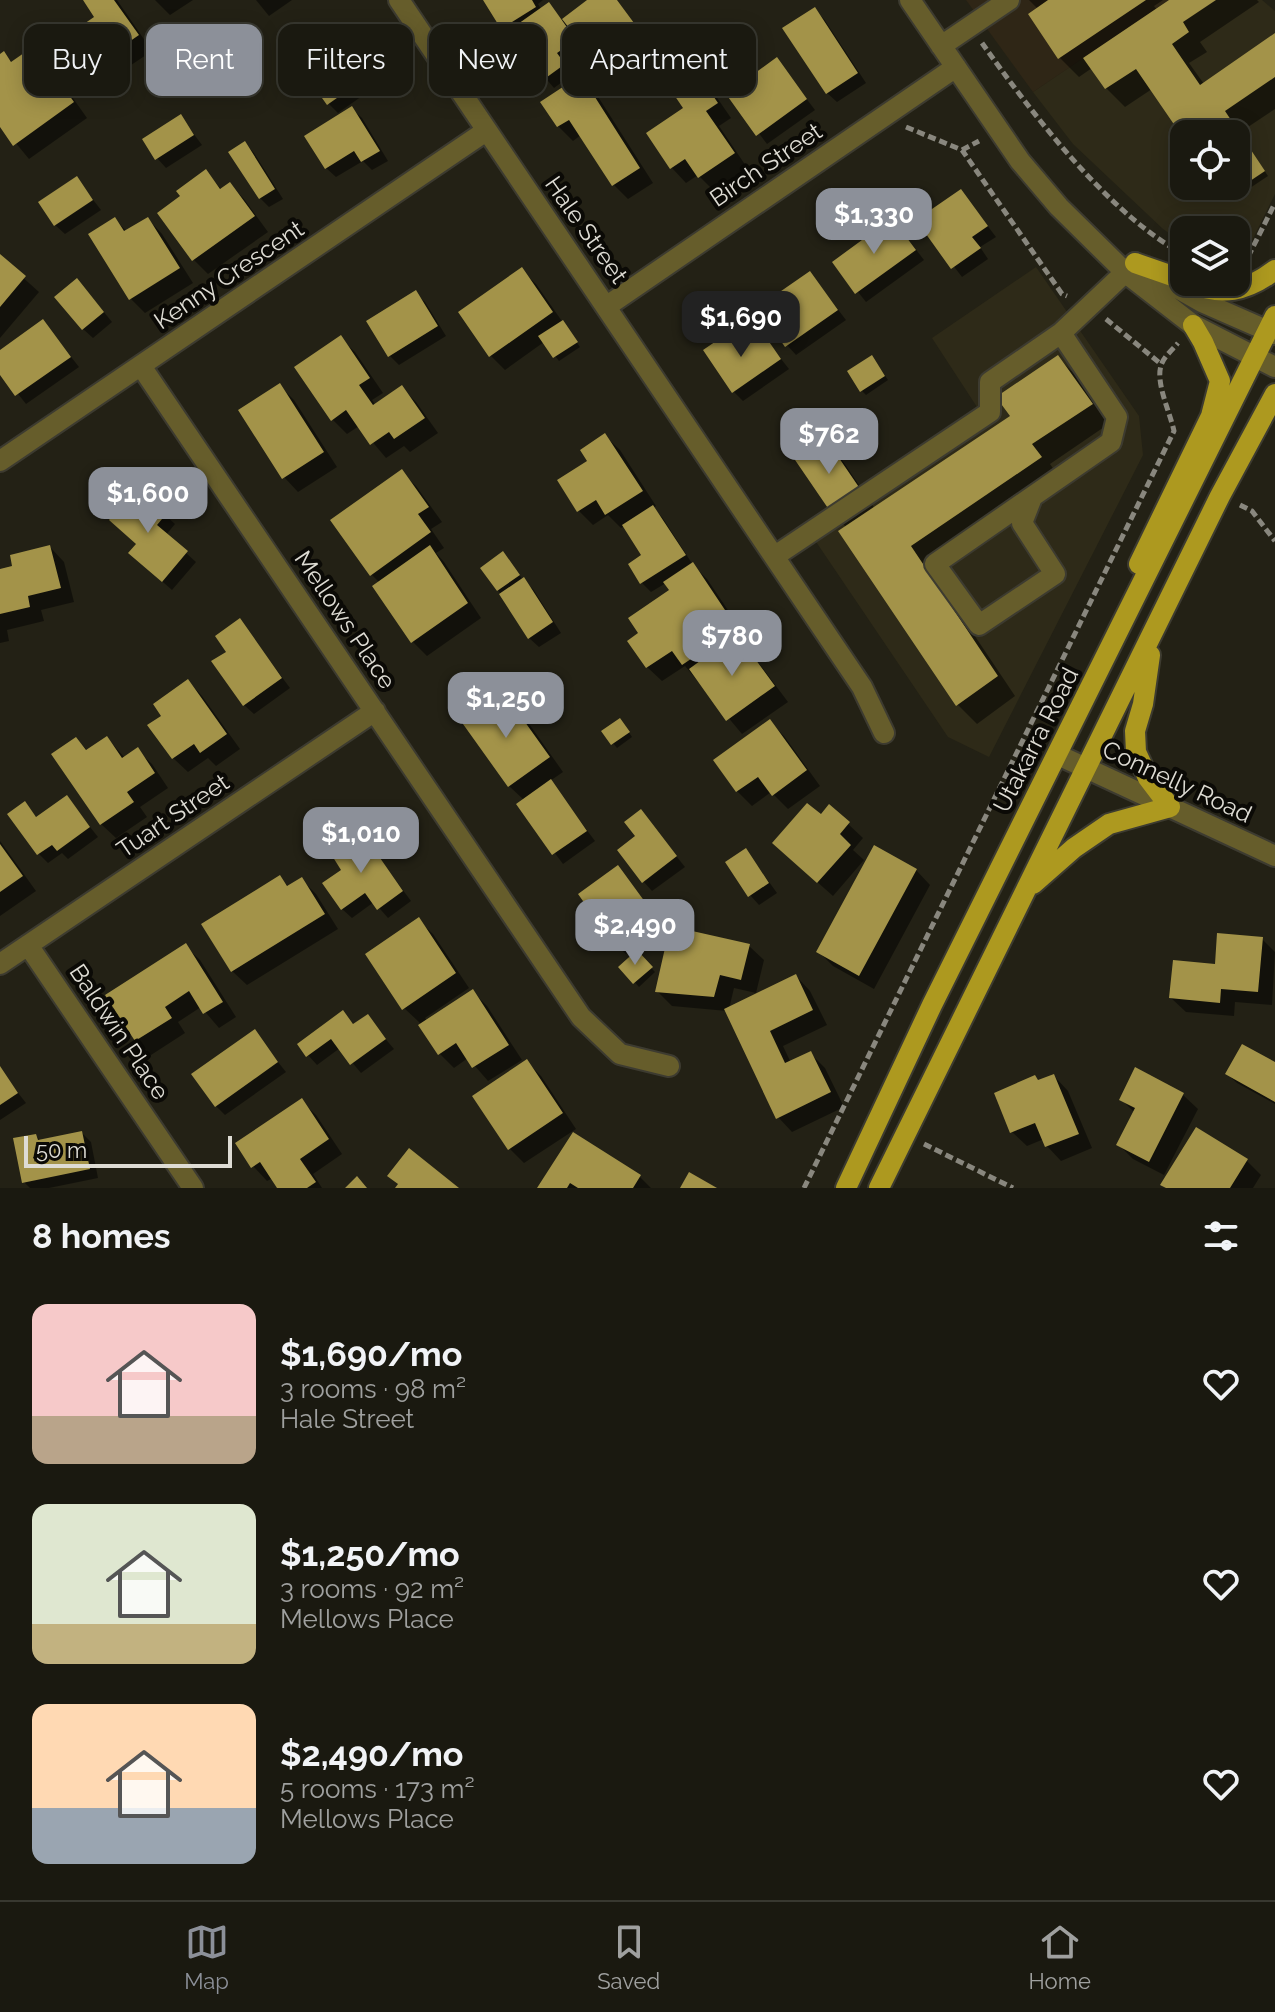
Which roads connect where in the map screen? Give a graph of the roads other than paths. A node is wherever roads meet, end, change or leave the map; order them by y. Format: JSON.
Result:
{"nodes":[{"id":1,"x":399,"y":0,"type":"edge"},
{"id":2,"x":910,"y":0,"type":"edge"},
{"id":3,"x":1009,"y":0,"type":"edge"},
{"id":4,"x":941,"y":46,"type":"junction"},
{"id":5,"x":956,"y":67,"type":"junction"},
{"id":6,"x":486,"y":131,"type":"junction"},
{"id":7,"x":1130,"y":268,"type":"junction"},
{"id":8,"x":1275,"y":270,"type":"edge"},
{"id":9,"x":1170,"y":277,"type":"edge"},
{"id":10,"x":1250,"y":287,"type":"edge"},
{"id":11,"x":607,"y":306,"type":"junction"},
{"id":12,"x":1193,"y":325,"type":"junction"},
{"id":13,"x":1273,"y":327,"type":"edge"},
{"id":14,"x":1061,"y":333,"type":"junction"},
{"id":15,"x":1256,"y":358,"type":"junction"},
{"id":16,"x":141,"y":366,"type":"junction"},
{"id":17,"x":1275,"y":367,"type":"edge"},
{"id":18,"x":1275,"y":394,"type":"edge"},
{"id":19,"x":0,"y":461,"type":"edge"},
{"id":20,"x":1031,"y":500,"type":"junction"},
{"id":21,"x":775,"y":556,"type":"junction"},
{"id":22,"x":1124,"y":622,"type":"junction"},
{"id":23,"x":1154,"y":630,"type":"junction"},
{"id":24,"x":375,"y":711,"type":"junction"},
{"id":25,"x":884,"y":733,"type":"dead end"},
{"id":26,"x":1058,"y":755,"type":"junction"},
{"id":27,"x":1087,"y":769,"type":"junction"},
{"id":28,"x":1170,"y":807,"type":"junction"},
{"id":29,"x":1275,"y":856,"type":"edge"},
{"id":30,"x":1027,"y":889,"type":"junction"},
{"id":31,"x":28,"y":945,"type":"junction"},
{"id":32,"x":0,"y":964,"type":"edge"},
{"id":33,"x":669,"y":1066,"type":"dead end"},
{"id":34,"x":193,"y":1188,"type":"edge"},
{"id":35,"x":846,"y":1188,"type":"edge"},
{"id":36,"x":879,"y":1188,"type":"edge"}],
"edges":[{"from":1,"to":6,"type":"street","name":"Hale Street"},
{"from":2,"to":4,"type":"street"},
{"from":3,"to":4,"type":"street"},
{"from":4,"to":5,"type":"street"},
{"from":5,"to":7,"type":"street"},
{"from":5,"to":11,"type":"street","name":"Birch Street"},
{"from":6,"to":11,"type":"street","name":"Hale Street"},
{"from":6,"to":16,"type":"street","name":"Kenny Crescent"},
{"from":7,"to":9,"type":"main road"},
{"from":7,"to":12,"type":"street"},
{"from":7,"to":13,"type":"street"},
{"from":7,"to":14,"type":"street"},
{"from":8,"to":10,"type":"main road"},
{"from":11,"to":21,"type":"street","name":"Hale Street"},
{"from":12,"to":15,"type":"street"},
{"from":12,"to":22,"type":"main road"},
{"from":13,"to":15,"type":"main road","name":"Utakarra Road"},
{"from":14,"to":20,"type":"street"},
{"from":14,"to":21,"type":"street"},
{"from":15,"to":17,"type":"street"},
{"from":15,"to":22,"type":"main road","name":"Utakarra Road"},
{"from":16,"to":19,"type":"street","name":"Kenny Crescent"},
{"from":16,"to":24,"type":"street","name":"Mellows Place"},
{"from":18,"to":23,"type":"main road"},
{"from":20,"to":20,"type":"street"},
{"from":21,"to":25,"type":"street","name":"Hale Street"},
{"from":22,"to":26,"type":"main road","name":"Utakarra Road"},
{"from":23,"to":27,"type":"main road"},
{"from":23,"to":28,"type":"main road"},
{"from":24,"to":31,"type":"street","name":"Tuart Street"},
{"from":24,"to":33,"type":"street","name":"Mellows Place"},
{"from":26,"to":27,"type":"street","name":"Connelly Road"},
{"from":26,"to":35,"type":"main road","name":"Utakarra Road"},
{"from":27,"to":28,"type":"street","name":"Connelly Road"},
{"from":27,"to":30,"type":"main road"},
{"from":28,"to":29,"type":"street","name":"Connelly Road"},
{"from":28,"to":30,"type":"main road"},
{"from":30,"to":36,"type":"main road"},
{"from":31,"to":32,"type":"street","name":"Tuart Street"},
{"from":31,"to":34,"type":"street","name":"Baldwin Place"}]}
